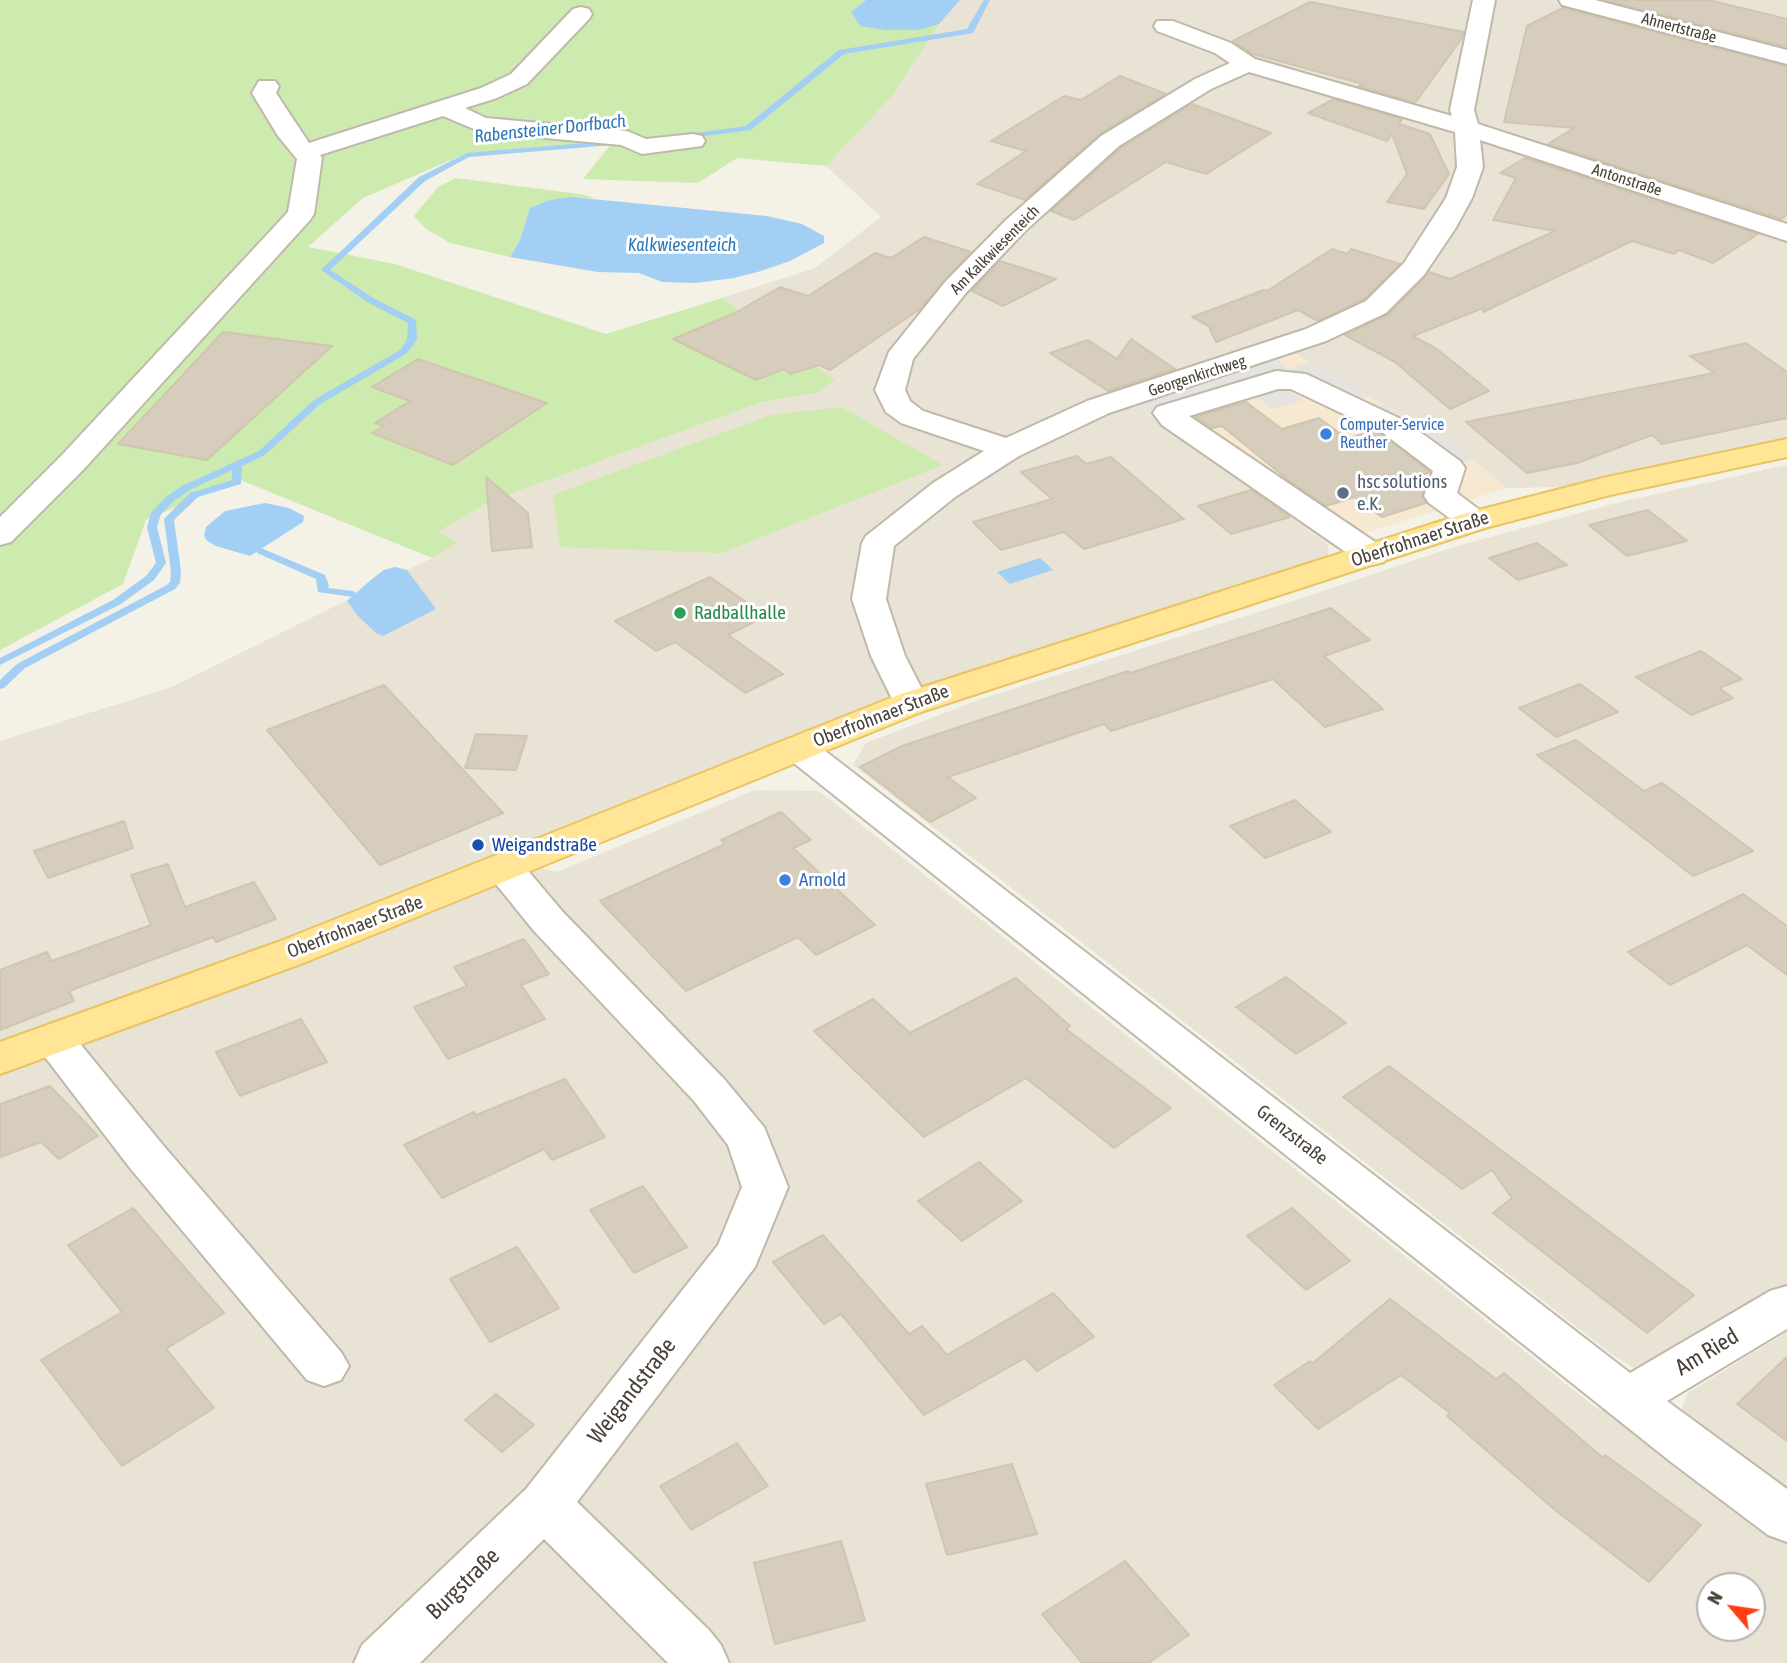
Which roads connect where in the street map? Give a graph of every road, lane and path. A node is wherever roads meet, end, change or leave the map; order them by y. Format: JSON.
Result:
{"nodes":[{"id":1,"x":1484,"y":0,"type":"edge"},
{"id":2,"x":1570,"y":0,"type":"edge"},
{"id":3,"x":581,"y":14,"type":"dead end"},
{"id":4,"x":1165,"y":26,"type":"dead end"},
{"id":5,"x":1787,"y":57,"type":"edge"},
{"id":6,"x":1247,"y":64,"type":"junction"},
{"id":7,"x":267,"y":86,"type":"dead end"},
{"id":8,"x":444,"y":107,"type":"junction"},
{"id":9,"x":1467,"y":128,"type":"junction"},
{"id":10,"x":693,"y":141,"type":"dead end"},
{"id":11,"x":305,"y":152,"type":"junction"},
{"id":12,"x":1787,"y":233,"type":"edge"},
{"id":13,"x":1787,"y":448,"type":"edge"},
{"id":14,"x":1009,"y":449,"type":"junction"},
{"id":15,"x":1474,"y":521,"type":"junction"},
{"id":16,"x":0,"y":535,"type":"edge"},
{"id":17,"x":1371,"y":555,"type":"junction"},
{"id":18,"x":911,"y":703,"type":"junction"},
{"id":19,"x":798,"y":748,"type":"junction"},
{"id":20,"x":505,"y":869,"type":"junction"},
{"id":21,"x":53,"y":1040,"type":"junction"},
{"id":22,"x":0,"y":1058,"type":"edge"},
{"id":23,"x":1787,"y":1305,"type":"edge"},
{"id":24,"x":324,"y":1366,"type":"dead end"},
{"id":25,"x":1628,"y":1399,"type":"junction"},
{"id":26,"x":544,"y":1505,"type":"junction"},
{"id":27,"x":1787,"y":1519,"type":"edge"},
{"id":28,"x":382,"y":1663,"type":"edge"},
{"id":29,"x":701,"y":1663,"type":"edge"}],
"edges":[{"from":1,"to":9,"type":"street","name":"Georgenkirchweg"},
{"from":2,"to":5,"type":"street","name":"Ahnertstraße"},
{"from":3,"to":8,"type":"street"},
{"from":4,"to":6,"type":"street"},
{"from":6,"to":9,"type":"street"},
{"from":6,"to":14,"type":"street","name":"Am Kalkwiesenteich"},
{"from":7,"to":11,"type":"street"},
{"from":8,"to":10,"type":"street"},
{"from":8,"to":11,"type":"street"},
{"from":9,"to":12,"type":"street","name":"Antonstraße"},
{"from":9,"to":14,"type":"street","name":"Georgenkirchweg"},
{"from":11,"to":16,"type":"street"},
{"from":13,"to":15,"type":"main road","name":"Oberfrohnaer Straße"},
{"from":14,"to":18,"type":"street","name":"Georgenkirchweg"},
{"from":15,"to":17,"type":"main road","name":"Oberfrohnaer Straße"},
{"from":15,"to":17,"type":"street"},
{"from":17,"to":18,"type":"main road","name":"Oberfrohnaer Straße"},
{"from":18,"to":19,"type":"main road","name":"Oberfrohnaer Straße"},
{"from":19,"to":20,"type":"main road","name":"Oberfrohnaer Straße"},
{"from":19,"to":25,"type":"street","name":"Grenzstraße"},
{"from":20,"to":21,"type":"main road","name":"Oberfrohnaer Straße"},
{"from":20,"to":26,"type":"street","name":"Weigandstraße"},
{"from":21,"to":22,"type":"main road","name":"Oberfrohnaer Straße"},
{"from":21,"to":24,"type":"street"},
{"from":23,"to":25,"type":"street","name":"Am Ried"},
{"from":25,"to":27,"type":"street","name":"Grenzstraße"},
{"from":26,"to":28,"type":"street","name":"Burgstraße"},
{"from":26,"to":29,"type":"street"}]}
